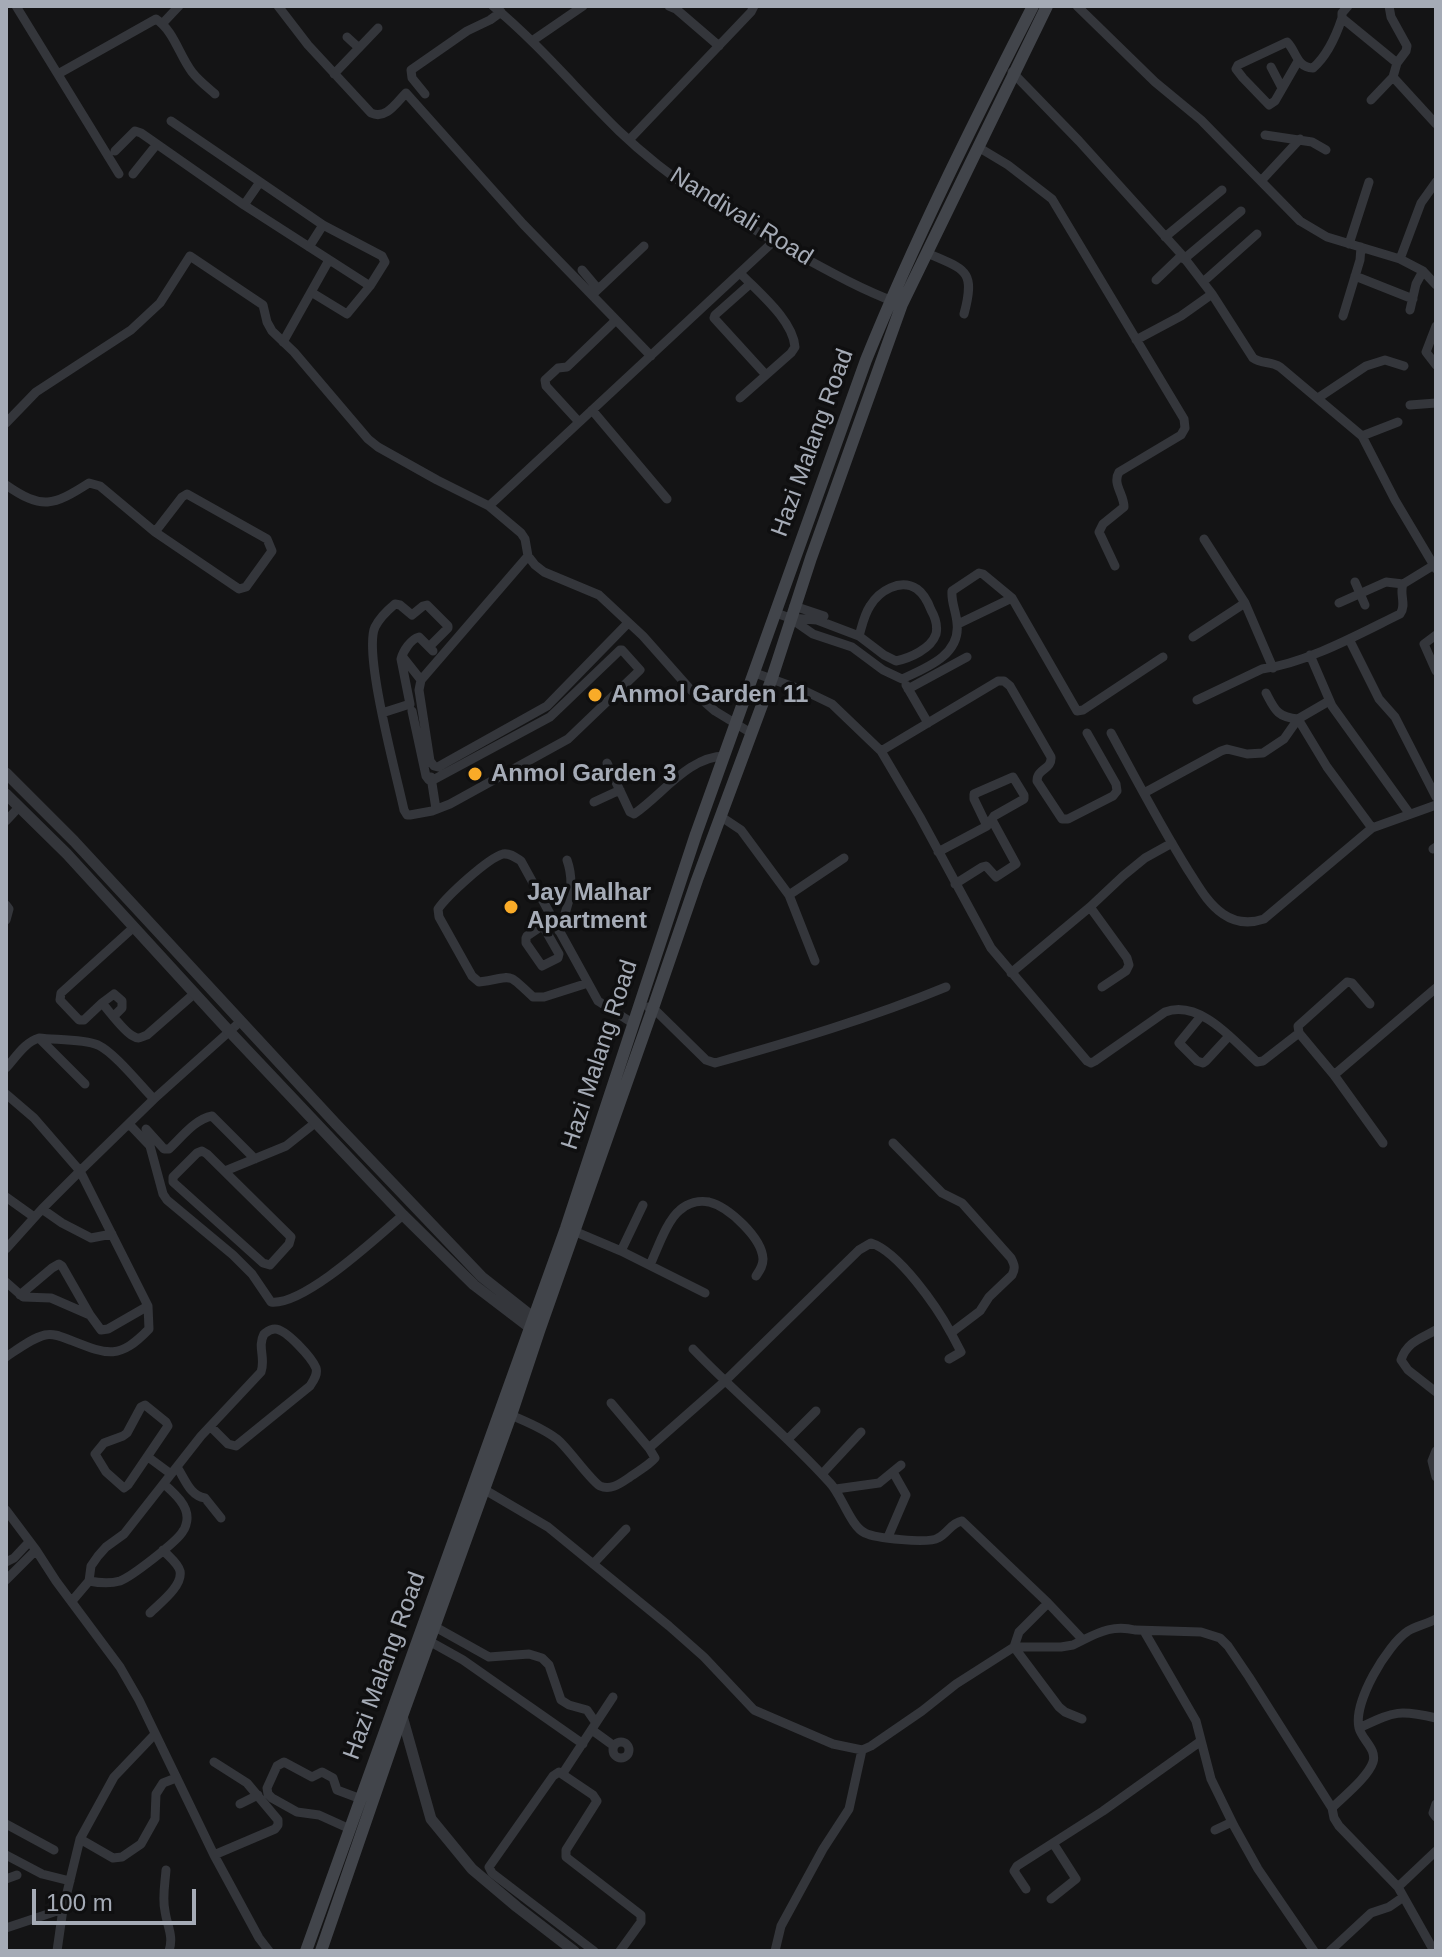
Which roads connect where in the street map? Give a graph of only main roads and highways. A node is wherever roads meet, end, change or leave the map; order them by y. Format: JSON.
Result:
{"nodes":[{"id":1,"x":1033,"y":6,"type":"edge"},
{"id":2,"x":1047,"y":6,"type":"edge"},
{"id":3,"x":1009,"y":69,"type":"junction"},
{"id":4,"x":896,"y":302,"type":"junction"},
{"id":5,"x":825,"y":474,"type":"junction"},
{"id":6,"x":839,"y":479,"type":"junction"},
{"id":7,"x":647,"y":1007,"type":"junction"},
{"id":8,"x":570,"y":1230,"type":"junction"},
{"id":9,"x":536,"y":1324,"type":"junction"},
{"id":10,"x":479,"y":1486,"type":"junction"},
{"id":11,"x":429,"y":1624,"type":"junction"},
{"id":12,"x":398,"y":1713,"type":"junction"},
{"id":13,"x":392,"y":1730,"type":"junction"},
{"id":14,"x":317,"y":1921,"type":"junction"},
{"id":15,"x":330,"y":1927,"type":"junction"},
{"id":16,"x":306,"y":1951,"type":"edge"},
{"id":17,"x":321,"y":1951,"type":"edge"}],
"edges":[{"from":1,"to":3,"type":"main road","name":"Hazi Malang Road"},
{"from":2,"to":3,"type":"main road","name":"Hazi Malang Road"},
{"from":3,"to":4,"type":"main road","name":"Hazi Malang Road"},
{"from":3,"to":4,"type":"main road","name":"Hazi Malang Road"},
{"from":4,"to":5,"type":"main road","name":"Hazi Malang Road"},
{"from":4,"to":6,"type":"main road","name":"Hazi Malang Road"},
{"from":5,"to":6,"type":"main road"},
{"from":5,"to":7,"type":"main road","name":"Hazi Malang Road"},
{"from":6,"to":7,"type":"main road","name":"Hazi Malang Road"},
{"from":7,"to":8,"type":"main road","name":"Hazi Malang Road"},
{"from":7,"to":8,"type":"main road","name":"Hazi Malang Road"},
{"from":8,"to":9,"type":"main road","name":"Hazi Malang Road"},
{"from":9,"to":10,"type":"main road","name":"Hazi Malang Road"},
{"from":9,"to":10,"type":"main road","name":"Hazi Malang Road"},
{"from":10,"to":11,"type":"main road","name":"Hazi Malang Road"},
{"from":11,"to":12,"type":"main road","name":"Hazi Malang Road"},
{"from":11,"to":12,"type":"main road","name":"Hazi Malang Road"},
{"from":12,"to":13,"type":"main road","name":"Hazi Malang Road"},
{"from":13,"to":14,"type":"main road","name":"Hazi Malang Road"},
{"from":13,"to":15,"type":"main road","name":"Hazi Malang Road"},
{"from":14,"to":15,"type":"main road"},
{"from":14,"to":16,"type":"main road","name":"Hazi Malang Road"},
{"from":15,"to":17,"type":"main road","name":"Hazi Malang Road"}]}
